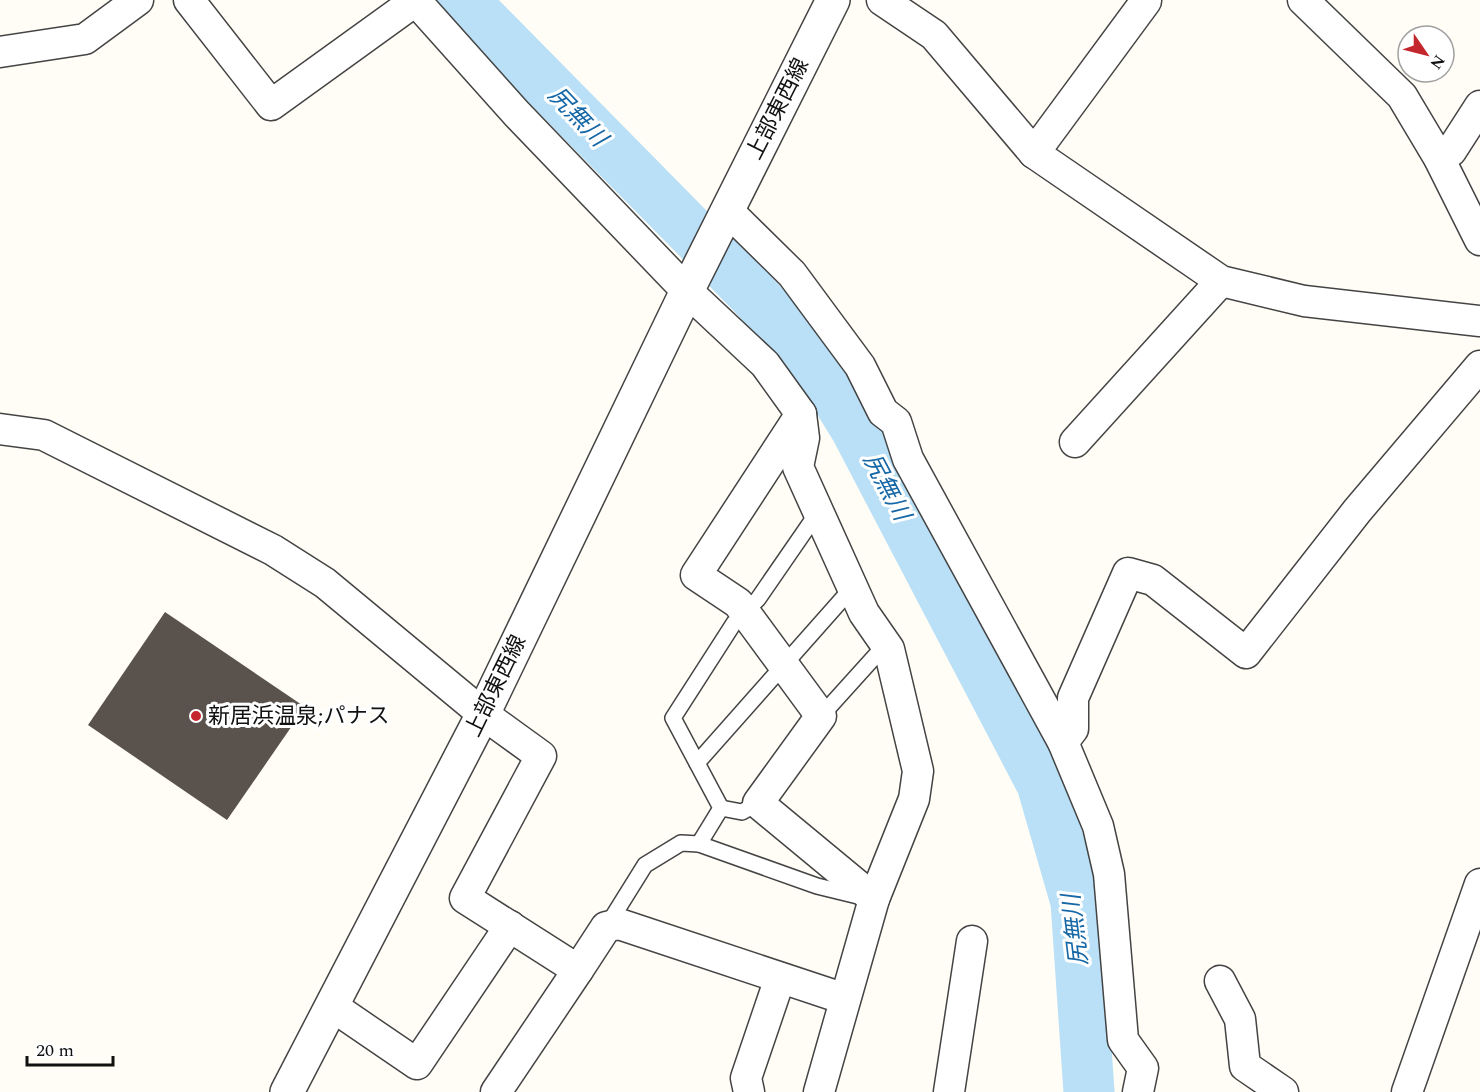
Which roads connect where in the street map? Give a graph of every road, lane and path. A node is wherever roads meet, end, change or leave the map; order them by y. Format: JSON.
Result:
{"nodes":[{"id":1,"x":189,"y":0,"type":"edge"},
{"id":2,"x":415,"y":0,"type":"edge"},
{"id":3,"x":833,"y":0,"type":"edge"},
{"id":4,"x":882,"y":0,"type":"edge"},
{"id":5,"x":1145,"y":0,"type":"edge"},
{"id":6,"x":1303,"y":0,"type":"edge"},
{"id":7,"x":128,"y":3,"type":"edge"},
{"id":8,"x":0,"y":52,"type":"edge"},
{"id":9,"x":1477,"y":116,"type":"edge"},
{"id":10,"x":1034,"y":153,"type":"junction"},
{"id":11,"x":1440,"y":158,"type":"junction"},
{"id":12,"x":725,"y":214,"type":"junction"},
{"id":13,"x":1480,"y":240,"type":"edge"},
{"id":14,"x":1221,"y":281,"type":"junction"},
{"id":15,"x":692,"y":283,"type":"junction"},
{"id":16,"x":1480,"y":321,"type":"edge"},
{"id":17,"x":1480,"y":366,"type":"edge"},
{"id":18,"x":801,"y":414,"type":"junction"},
{"id":19,"x":0,"y":429,"type":"edge"},
{"id":20,"x":1075,"y":442,"type":"dead end"},
{"id":21,"x":818,"y":512,"type":"junction"},
{"id":22,"x":852,"y":588,"type":"junction"},
{"id":23,"x":745,"y":612,"type":"junction"},
{"id":24,"x":886,"y":644,"type":"junction"},
{"id":25,"x":784,"y":665,"type":"junction"},
{"id":26,"x":483,"y":714,"type":"junction"},
{"id":27,"x":821,"y":716,"type":"junction"},
{"id":28,"x":1063,"y":742,"type":"junction"},
{"id":29,"x":697,"y":763,"type":"junction"},
{"id":30,"x":758,"y":802,"type":"junction"},
{"id":31,"x":721,"y":808,"type":"junction"},
{"id":32,"x":699,"y":844,"type":"junction"},
{"id":33,"x":1480,"y":884,"type":"edge"},
{"id":34,"x":874,"y":899,"type":"junction"},
{"id":35,"x":510,"y":926,"type":"junction"},
{"id":36,"x":606,"y":927,"type":"junction"},
{"id":37,"x":972,"y":940,"type":"dead end"},
{"id":38,"x":578,"y":970,"type":"junction"},
{"id":39,"x":780,"y":978,"type":"junction"},
{"id":40,"x":1220,"y":981,"type":"dead end"},
{"id":41,"x":845,"y":999,"type":"junction"},
{"id":42,"x":332,"y":1006,"type":"junction"},
{"id":43,"x":287,"y":1092,"type":"edge"},
{"id":44,"x":496,"y":1092,"type":"edge"},
{"id":45,"x":749,"y":1092,"type":"edge"},
{"id":46,"x":819,"y":1092,"type":"edge"},
{"id":47,"x":949,"y":1092,"type":"edge"},
{"id":48,"x":1138,"y":1092,"type":"edge"},
{"id":49,"x":1283,"y":1092,"type":"edge"},
{"id":50,"x":1407,"y":1092,"type":"edge"}],
"edges":[{"from":1,"to":2,"type":"street"},
{"from":2,"to":15,"type":"street"},
{"from":3,"to":12,"type":"street","name":"上部東西線"},
{"from":4,"to":10,"type":"street"},
{"from":5,"to":10,"type":"street"},
{"from":6,"to":11,"type":"street"},
{"from":7,"to":8,"type":"street"},
{"from":9,"to":11,"type":"street"},
{"from":10,"to":14,"type":"street"},
{"from":11,"to":13,"type":"street"},
{"from":12,"to":15,"type":"street","name":"上部東西線"},
{"from":12,"to":28,"type":"street"},
{"from":14,"to":16,"type":"street"},
{"from":14,"to":20,"type":"street"},
{"from":15,"to":18,"type":"street"},
{"from":15,"to":26,"type":"street","name":"上部東西線"},
{"from":17,"to":28,"type":"street"},
{"from":18,"to":21,"type":"street"},
{"from":18,"to":23,"type":"street"},
{"from":19,"to":26,"type":"street"},
{"from":21,"to":22,"type":"street"},
{"from":21,"to":23,"type":"lane"},
{"from":22,"to":24,"type":"street"},
{"from":22,"to":25,"type":"lane"},
{"from":23,"to":25,"type":"street"},
{"from":23,"to":29,"type":"lane"},
{"from":24,"to":27,"type":"lane"},
{"from":24,"to":34,"type":"street"},
{"from":25,"to":27,"type":"street"},
{"from":25,"to":29,"type":"lane"},
{"from":26,"to":35,"type":"street"},
{"from":26,"to":42,"type":"street","name":"上部東西線"},
{"from":27,"to":30,"type":"street"},
{"from":28,"to":48,"type":"street"},
{"from":29,"to":31,"type":"lane"},
{"from":30,"to":31,"type":"lane"},
{"from":30,"to":34,"type":"street"},
{"from":31,"to":32,"type":"lane"},
{"from":32,"to":34,"type":"lane"},
{"from":32,"to":36,"type":"lane"},
{"from":33,"to":50,"type":"street"},
{"from":34,"to":41,"type":"street"},
{"from":35,"to":38,"type":"street"},
{"from":35,"to":42,"type":"street"},
{"from":36,"to":38,"type":"street"},
{"from":36,"to":39,"type":"street"},
{"from":37,"to":47,"type":"street"},
{"from":38,"to":44,"type":"street"},
{"from":39,"to":41,"type":"street"},
{"from":39,"to":45,"type":"street"},
{"from":40,"to":49,"type":"street"},
{"from":41,"to":46,"type":"street"},
{"from":42,"to":43,"type":"street","name":"上部東西線"}]}
